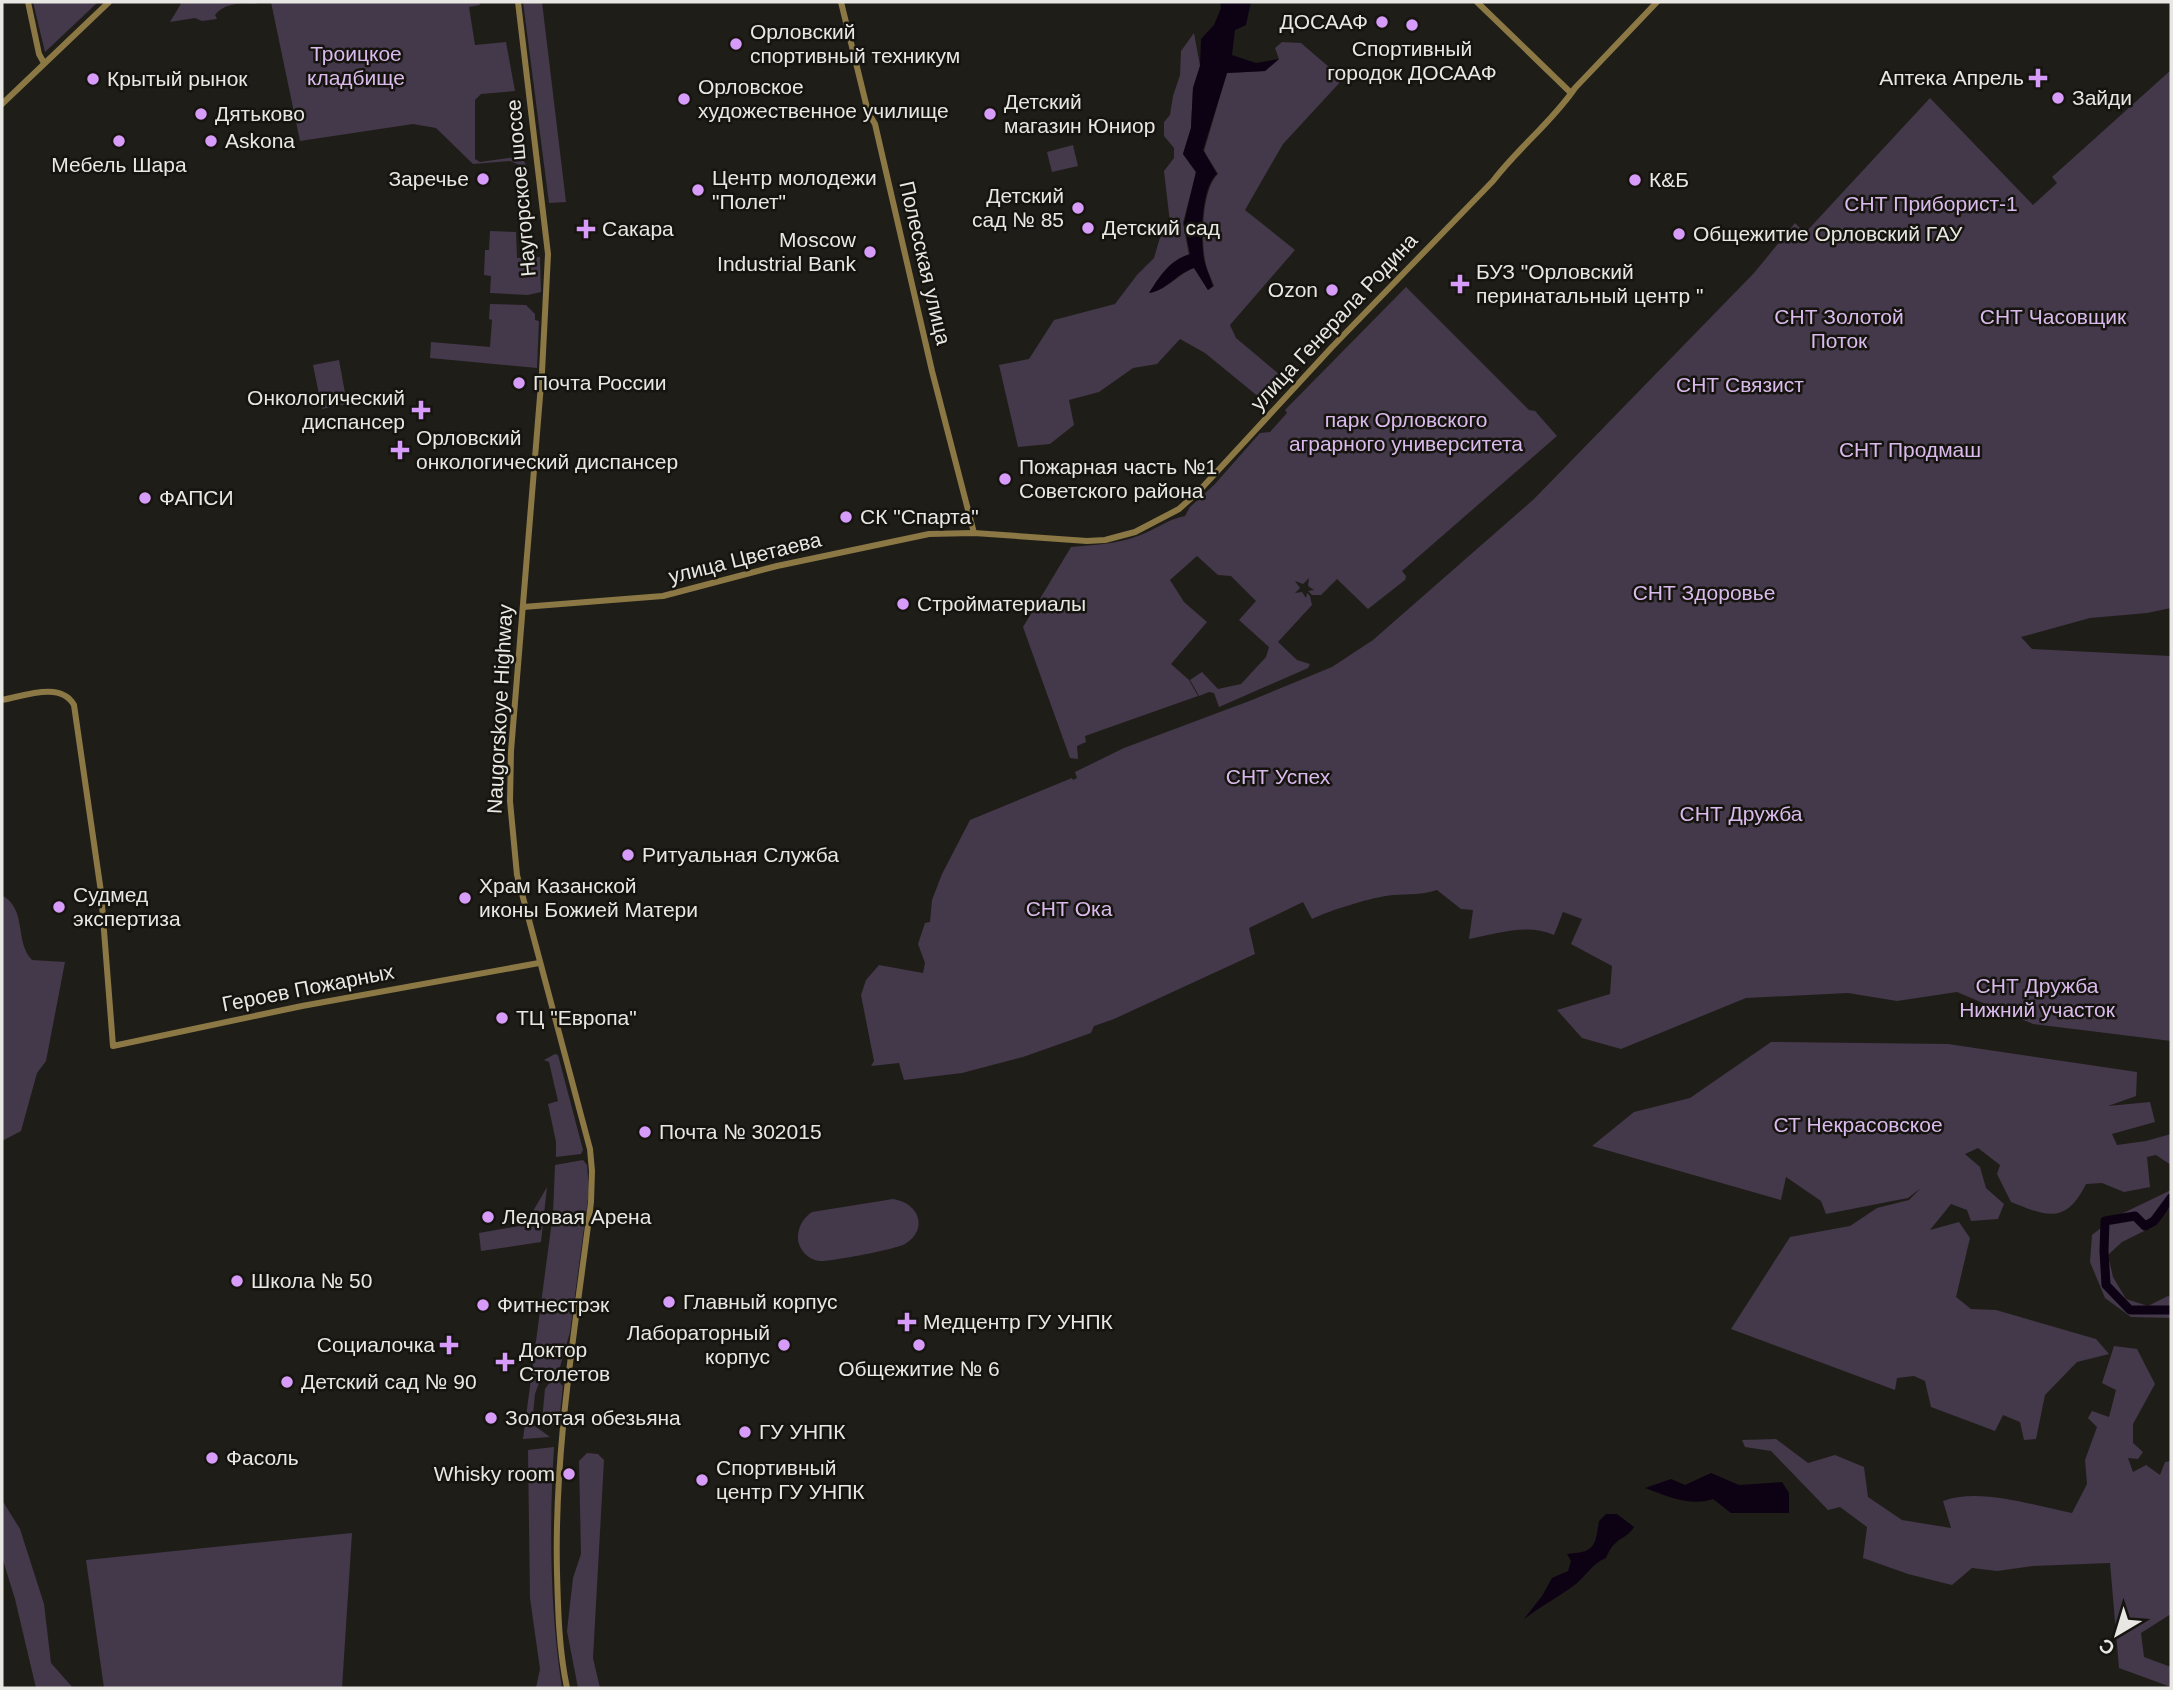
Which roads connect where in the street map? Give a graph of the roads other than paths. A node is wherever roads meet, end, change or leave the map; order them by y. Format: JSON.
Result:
{"nodes":[{"id":1,"x":28,"y":2,"type":"edge"},
{"id":2,"x":109,"y":2,"type":"edge"},
{"id":3,"x":518,"y":2,"type":"edge"},
{"id":4,"x":841,"y":2,"type":"edge"},
{"id":5,"x":1476,"y":2,"type":"edge"},
{"id":6,"x":1657,"y":2,"type":"edge"},
{"id":7,"x":44,"y":63,"type":"junction"},
{"id":8,"x":1572,"y":93,"type":"junction"},
{"id":9,"x":2,"y":104,"type":"edge"},
{"id":10,"x":974,"y":533,"type":"junction"},
{"id":11,"x":523,"y":607,"type":"junction"},
{"id":12,"x":2,"y":700,"type":"edge"},
{"id":13,"x":539,"y":963,"type":"junction"},
{"id":14,"x":567,"y":1688,"type":"edge"}],
"edges":[{"from":1,"to":7,"type":"main road"},
{"from":2,"to":7,"type":"main road"},
{"from":3,"to":11,"type":"main road","name":"Naugorskoye Highway"},
{"from":4,"to":10,"type":"main road","name":"Полесская улица"},
{"from":5,"to":8,"type":"main road"},
{"from":6,"to":8,"type":"main road","name":"улица Генерала Родина"},
{"from":7,"to":9,"type":"main road"},
{"from":8,"to":10,"type":"main road","name":"улица Генерала Родина"},
{"from":10,"to":11,"type":"main road","name":"улица Цветаева"},
{"from":11,"to":13,"type":"main road","name":"Naugorskoye Highway"},
{"from":12,"to":13,"type":"main road","name":"Героев Пожарных"},
{"from":13,"to":14,"type":"main road","name":"Naugorskoye Highway"}]}
